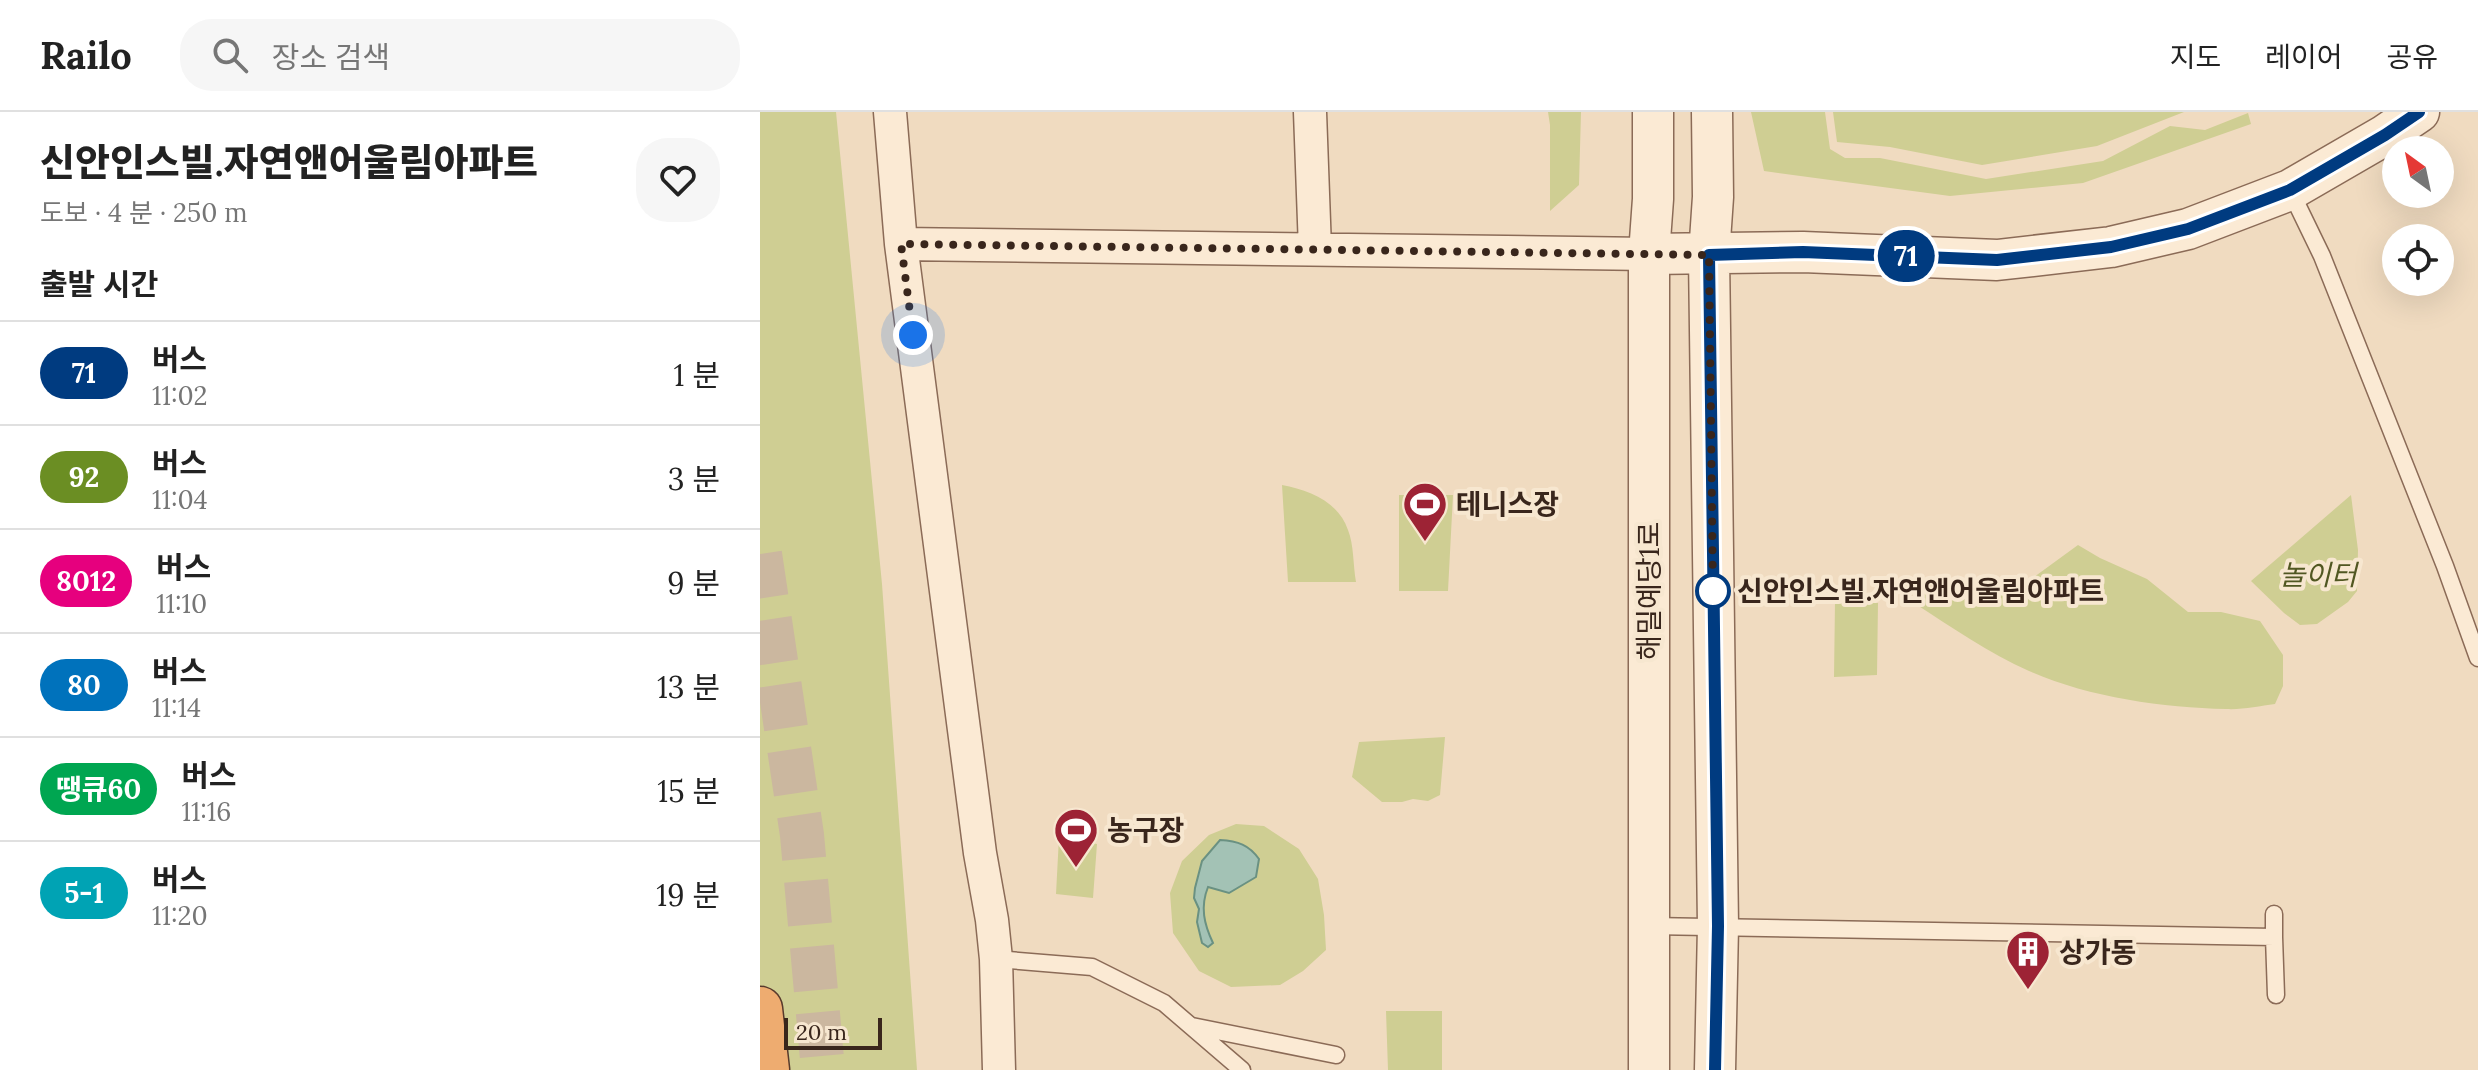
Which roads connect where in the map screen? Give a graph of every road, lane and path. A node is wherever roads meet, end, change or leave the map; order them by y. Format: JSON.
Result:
{"nodes":[{"id":1,"x":890,"y":112,"type":"edge"},
{"id":2,"x":1310,"y":112,"type":"edge"},
{"id":3,"x":1653,"y":112,"type":"edge"},
{"id":4,"x":1712,"y":112,"type":"edge"},
{"id":5,"x":2419,"y":112,"type":"edge"},
{"id":6,"x":2290,"y":190,"type":"junction"},
{"id":7,"x":901,"y":244,"type":"junction"},
{"id":8,"x":1315,"y":249,"type":"junction"},
{"id":9,"x":1649,"y":254,"type":"junction"},
{"id":10,"x":1709,"y":255,"type":"junction"},
{"id":11,"x":2478,"y":658,"type":"edge"},
{"id":12,"x":2274,"y":914,"type":"dead end"},
{"id":13,"x":1650,"y":926,"type":"junction"},
{"id":14,"x":1718,"y":926,"type":"junction"},
{"id":15,"x":2274,"y":937,"type":"junction"},
{"id":16,"x":996,"y":959,"type":"junction"},
{"id":17,"x":2276,"y":995,"type":"dead end"},
{"id":18,"x":760,"y":1009,"type":"edge"},
{"id":19,"x":1191,"y":1026,"type":"junction"},
{"id":20,"x":1336,"y":1055,"type":"dead end"},
{"id":21,"x":767,"y":1070,"type":"edge"},
{"id":22,"x":999,"y":1070,"type":"edge"},
{"id":23,"x":1242,"y":1070,"type":"edge"},
{"id":24,"x":1649,"y":1070,"type":"edge"},
{"id":25,"x":1715,"y":1070,"type":"edge"}],
"edges":[{"from":1,"to":7,"type":"street"},
{"from":2,"to":8,"type":"street"},
{"from":3,"to":9,"type":"street","name":"해밀예당1로"},
{"from":4,"to":10,"type":"street"},
{"from":5,"to":6,"type":"street"},
{"from":6,"to":10,"type":"street"},
{"from":6,"to":11,"type":"lane"},
{"from":7,"to":8,"type":"street"},
{"from":7,"to":16,"type":"street"},
{"from":8,"to":9,"type":"street"},
{"from":9,"to":10,"type":"street"},
{"from":9,"to":13,"type":"street","name":"해밀예당1로"},
{"from":10,"to":14,"type":"street"},
{"from":12,"to":15,"type":"lane"},
{"from":13,"to":14,"type":"lane"},
{"from":13,"to":24,"type":"street","name":"해밀예당1로"},
{"from":14,"to":15,"type":"lane"},
{"from":14,"to":25,"type":"street"},
{"from":15,"to":17,"type":"lane"},
{"from":16,"to":19,"type":"lane"},
{"from":16,"to":22,"type":"street"},
{"from":18,"to":21,"type":"highway"},
{"from":19,"to":20,"type":"lane"},
{"from":19,"to":23,"type":"lane"}]}
